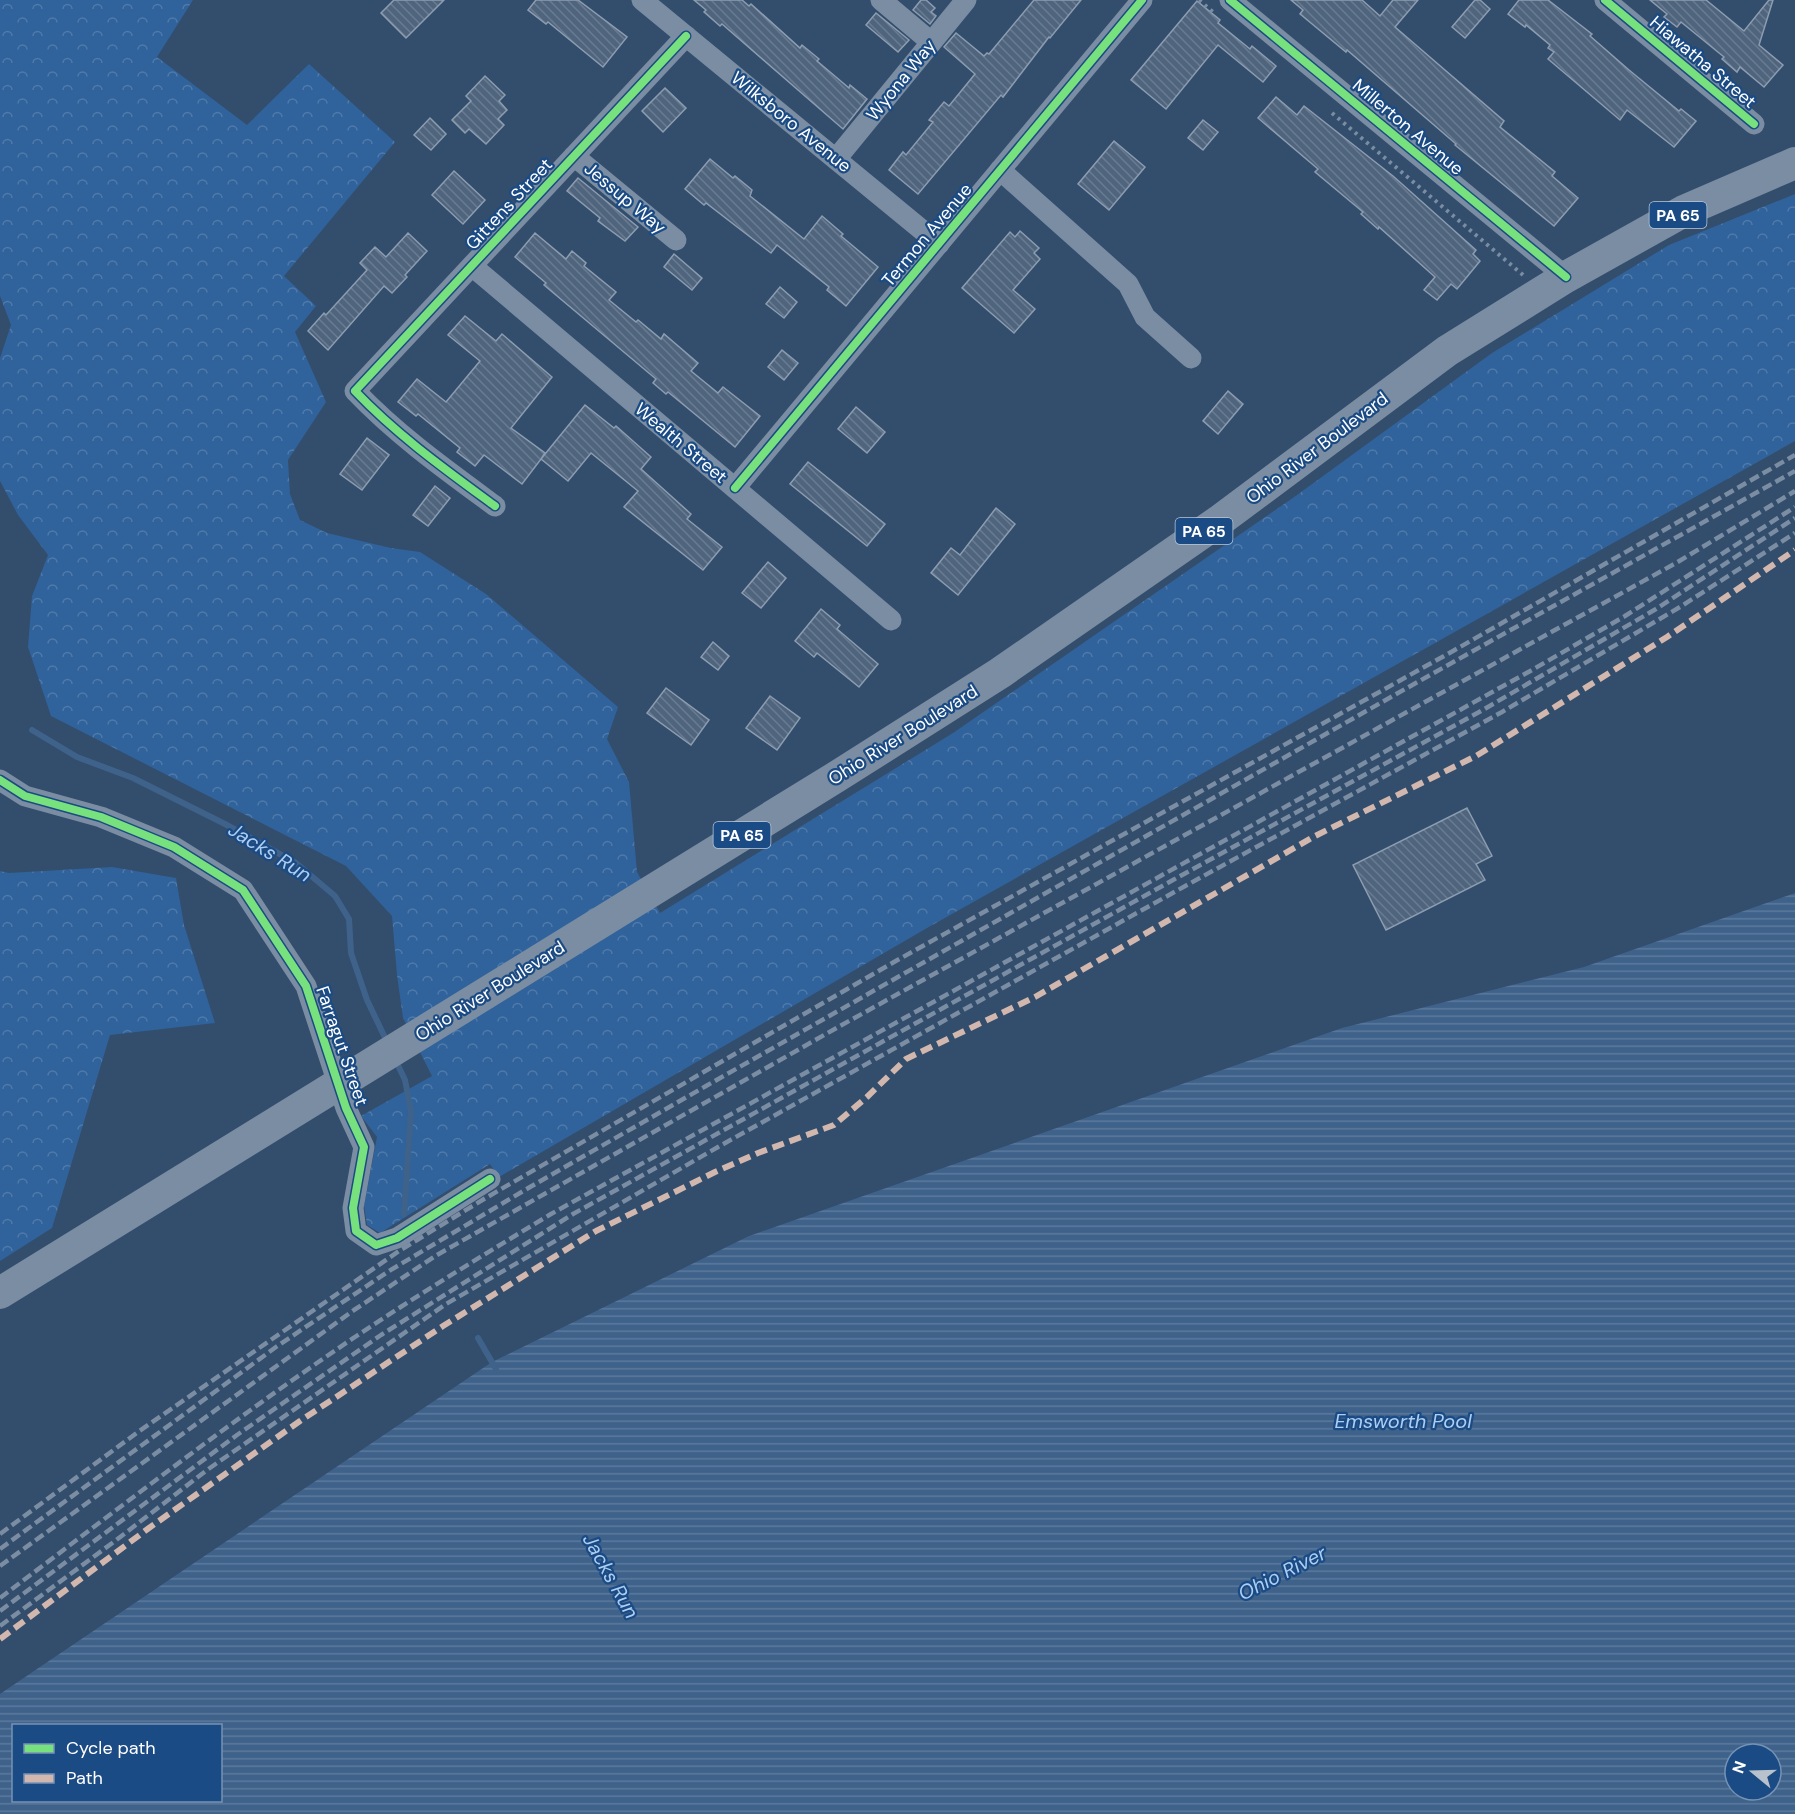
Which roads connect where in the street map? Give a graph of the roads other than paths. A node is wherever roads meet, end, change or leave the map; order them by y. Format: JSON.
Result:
{"nodes":[{"id":1,"x":642,"y":0,"type":"edge"},
{"id":2,"x":882,"y":0,"type":"edge"},
{"id":3,"x":966,"y":0,"type":"edge"},
{"id":4,"x":1142,"y":0,"type":"edge"},
{"id":5,"x":1230,"y":0,"type":"edge"},
{"id":6,"x":1605,"y":0,"type":"edge"},
{"id":7,"x":686,"y":36,"type":"junction"},
{"id":8,"x":931,"y":42,"type":"junction"},
{"id":9,"x":1754,"y":124,"type":"dead end"},
{"id":10,"x":574,"y":156,"type":"junction"},
{"id":11,"x":836,"y":159,"type":"junction"},
{"id":12,"x":1795,"y":163,"type":"edge"},
{"id":13,"x":1000,"y":170,"type":"junction"},
{"id":14,"x":676,"y":240,"type":"dead end"},
{"id":15,"x":939,"y":244,"type":"junction"},
{"id":16,"x":472,"y":266,"type":"junction"},
{"id":17,"x":1566,"y":277,"type":"junction"},
{"id":18,"x":1191,"y":358,"type":"dead end"},
{"id":19,"x":735,"y":488,"type":"junction"},
{"id":20,"x":495,"y":506,"type":"dead end"},
{"id":21,"x":891,"y":620,"type":"dead end"},
{"id":22,"x":0,"y":780,"type":"edge"},
{"id":23,"x":490,"y":1179,"type":"dead end"},
{"id":24,"x":0,"y":1293,"type":"edge"}],
"edges":[{"from":1,"to":7,"type":"street","name":"Wilksboro Avenue"},
{"from":2,"to":8,"type":"street"},
{"from":3,"to":8,"type":"street","name":"Wyona Way"},
{"from":4,"to":13,"type":"street","name":"Termon Avenue"},
{"from":5,"to":17,"type":"street","name":"Millerton Avenue"},
{"from":6,"to":9,"type":"street","name":"Hiawatha Street"},
{"from":7,"to":10,"type":"street","name":"Gittens Street"},
{"from":7,"to":11,"type":"street","name":"Wilksboro Avenue"},
{"from":8,"to":11,"type":"street","name":"Wyona Way"},
{"from":10,"to":14,"type":"street","name":"Jessup Way"},
{"from":10,"to":16,"type":"street","name":"Gittens Street"},
{"from":11,"to":15,"type":"street","name":"Wilksboro Avenue"},
{"from":12,"to":17,"type":"highway","name":"Ohio River Boulevard","number":"PA 65"},
{"from":13,"to":15,"type":"street","name":"Termon Avenue"},
{"from":13,"to":18,"type":"street"},
{"from":15,"to":19,"type":"street","name":"Termon Avenue"},
{"from":16,"to":19,"type":"street","name":"Wealth Street"},
{"from":16,"to":20,"type":"street","name":"Gittens Street"},
{"from":17,"to":24,"type":"highway","name":"Ohio River Boulevard","number":"PA 65"},
{"from":19,"to":21,"type":"street","name":"Wealth Street"},
{"from":22,"to":23,"type":"street","name":"Farragut Street"}]}
